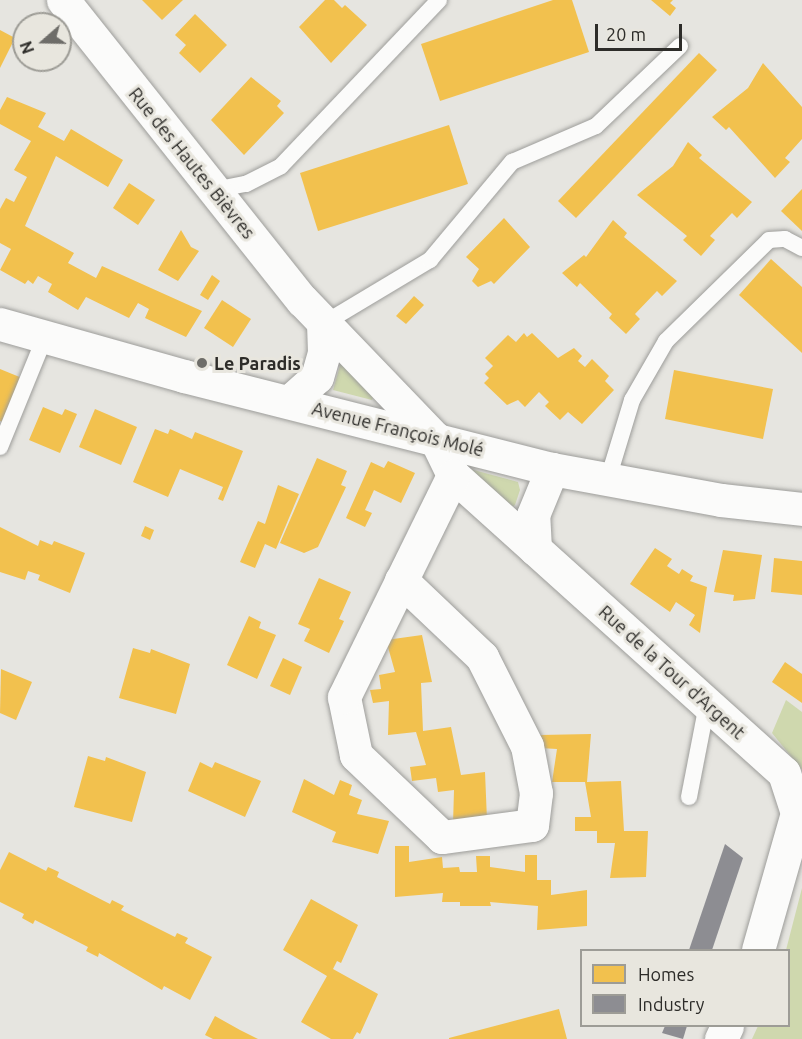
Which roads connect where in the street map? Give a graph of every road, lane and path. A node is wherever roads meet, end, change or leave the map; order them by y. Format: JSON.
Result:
{"nodes":[{"id":1,"x":63,"y":0,"type":"edge"},
{"id":2,"x":439,"y":0,"type":"edge"},
{"id":3,"x":680,"y":46,"type":"dead end"},
{"id":4,"x":214,"y":190,"type":"junction"},
{"id":5,"x":802,"y":248,"type":"edge"},
{"id":6,"x":0,"y":324,"type":"edge"},
{"id":7,"x":323,"y":324,"type":"junction"},
{"id":8,"x":45,"y":337,"type":"junction"},
{"id":9,"x":290,"y":401,"type":"junction"},
{"id":10,"x":435,"y":438,"type":"junction"},
{"id":11,"x":0,"y":447,"type":"edge"},
{"id":12,"x":552,"y":469,"type":"junction"},
{"id":13,"x":453,"y":474,"type":"junction"},
{"id":14,"x":608,"y":479,"type":"junction"},
{"id":15,"x":802,"y":509,"type":"edge"},
{"id":16,"x":535,"y":549,"type":"junction"},
{"id":17,"x":401,"y":580,"type":"junction"},
{"id":18,"x":707,"y":704,"type":"junction"},
{"id":19,"x":689,"y":797,"type":"dead end"},
{"id":20,"x":759,"y":949,"type":"edge"}],
"edges":[{"from":1,"to":4,"type":"street","name":"Rue des Hautes Bièvres"},
{"from":2,"to":4,"type":"lane"},
{"from":3,"to":7,"type":"lane"},
{"from":4,"to":7,"type":"street","name":"Rue des Hautes Bièvres"},
{"from":5,"to":14,"type":"lane"},
{"from":6,"to":8,"type":"street","name":"Avenue François Molé"},
{"from":7,"to":9,"type":"street"},
{"from":7,"to":10,"type":"street","name":"Rue des Hautes Bièvres"},
{"from":8,"to":9,"type":"street","name":"Avenue François Molé"},
{"from":8,"to":11,"type":"lane"},
{"from":9,"to":10,"type":"street","name":"Avenue François Molé"},
{"from":10,"to":12,"type":"street","name":"Avenue François Molé"},
{"from":10,"to":13,"type":"street","name":"Rue de la Tour d'Argent"},
{"from":12,"to":14,"type":"street","name":"Avenue François Molé"},
{"from":12,"to":16,"type":"street"},
{"from":13,"to":16,"type":"street","name":"Rue de la Tour d'Argent"},
{"from":13,"to":17,"type":"street"},
{"from":14,"to":15,"type":"street","name":"Avenue François Molé"},
{"from":16,"to":18,"type":"street","name":"Rue de la Tour d'Argent"},
{"from":17,"to":17,"type":"street"},
{"from":18,"to":19,"type":"lane"},
{"from":18,"to":20,"type":"street","name":"Rue de la Tour d'Argent"}]}
